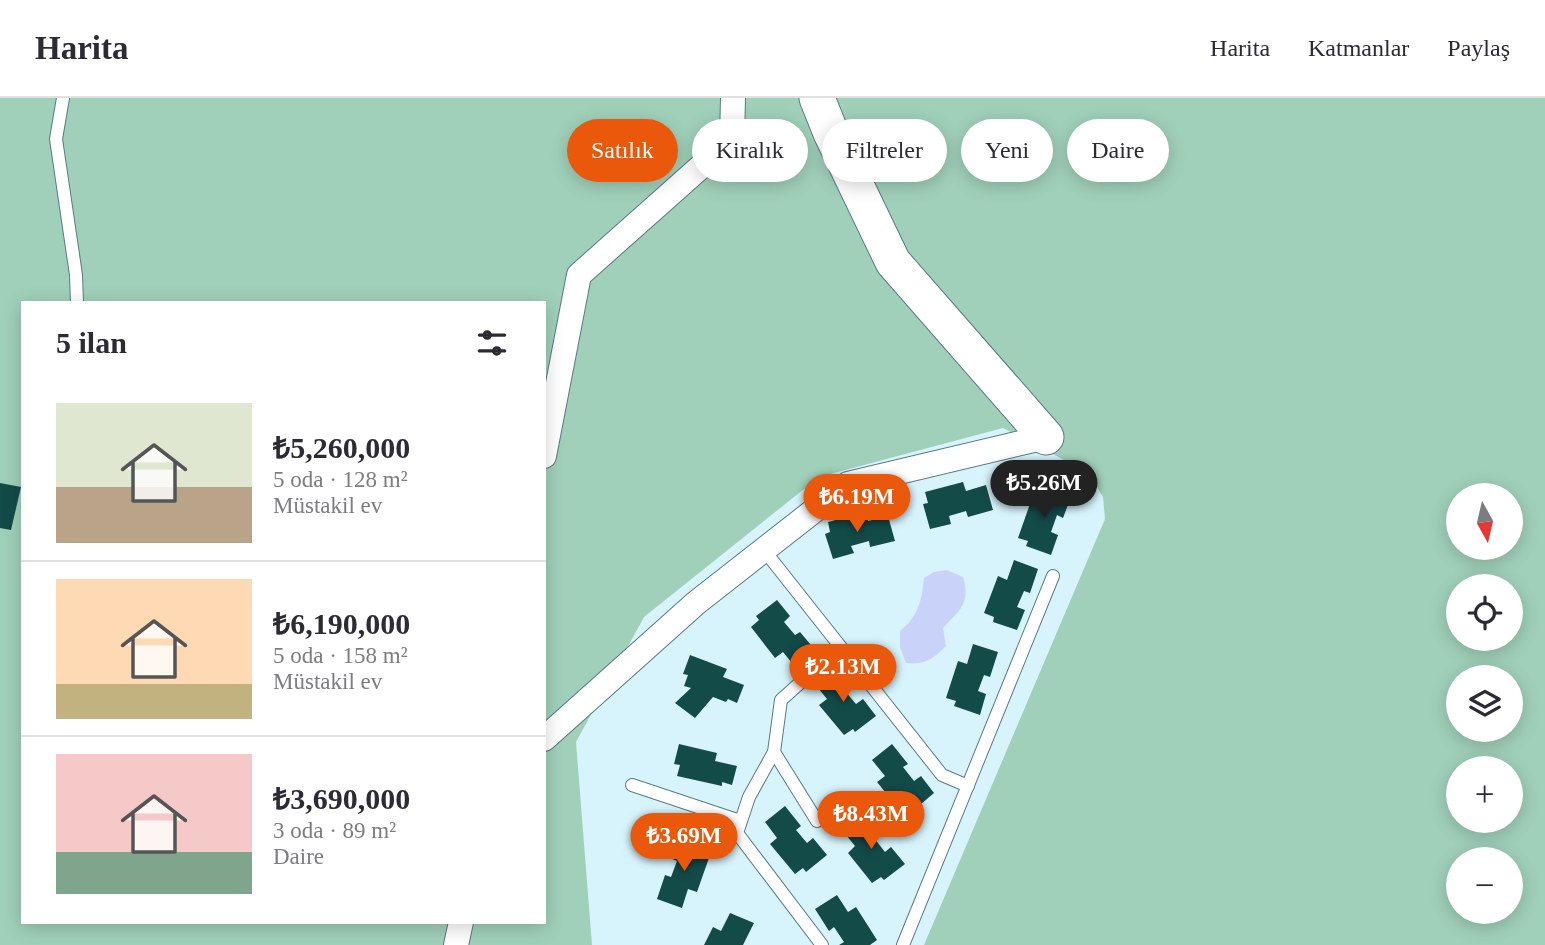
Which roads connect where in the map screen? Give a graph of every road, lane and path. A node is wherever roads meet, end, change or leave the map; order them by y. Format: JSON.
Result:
{"nodes":[{"id":1,"x":63,"y":98,"type":"edge"},
{"id":2,"x":733,"y":98,"type":"edge"},
{"id":3,"x":817,"y":98,"type":"edge"},
{"id":4,"x":77,"y":301,"type":"edge"},
{"id":5,"x":1046,"y":437,"type":"joint"},
{"id":6,"x":546,"y":446,"type":"edge"},
{"id":7,"x":764,"y":550,"type":"junction"},
{"id":8,"x":1053,"y":576,"type":"dead end"},
{"id":9,"x":840,"y":647,"type":"junction"},
{"id":10,"x":546,"y":737,"type":"edge"},
{"id":11,"x":774,"y":752,"type":"junction"},
{"id":12,"x":632,"y":785,"type":"dead end"},
{"id":13,"x":968,"y":786,"type":"junction"},
{"id":14,"x":740,"y":821,"type":"junction"},
{"id":15,"x":817,"y":821,"type":"dead end"},
{"id":16,"x":461,"y":924,"type":"edge"},
{"id":17,"x":456,"y":945,"type":"edge"},
{"id":18,"x":822,"y":945,"type":"edge"},
{"id":19,"x":903,"y":945,"type":"edge"}],
"edges":[{"from":1,"to":4,"type":"lane"},
{"from":2,"to":6,"type":"street"},
{"from":3,"to":5,"type":"street"},
{"from":5,"to":7,"type":"street"},
{"from":7,"to":9,"type":"lane"},
{"from":7,"to":10,"type":"street"},
{"from":8,"to":13,"type":"lane"},
{"from":9,"to":11,"type":"lane"},
{"from":9,"to":13,"type":"lane"},
{"from":11,"to":14,"type":"lane"},
{"from":11,"to":15,"type":"lane"},
{"from":12,"to":14,"type":"lane"},
{"from":13,"to":19,"type":"lane"},
{"from":14,"to":18,"type":"lane"},
{"from":16,"to":17,"type":"street"}]}
